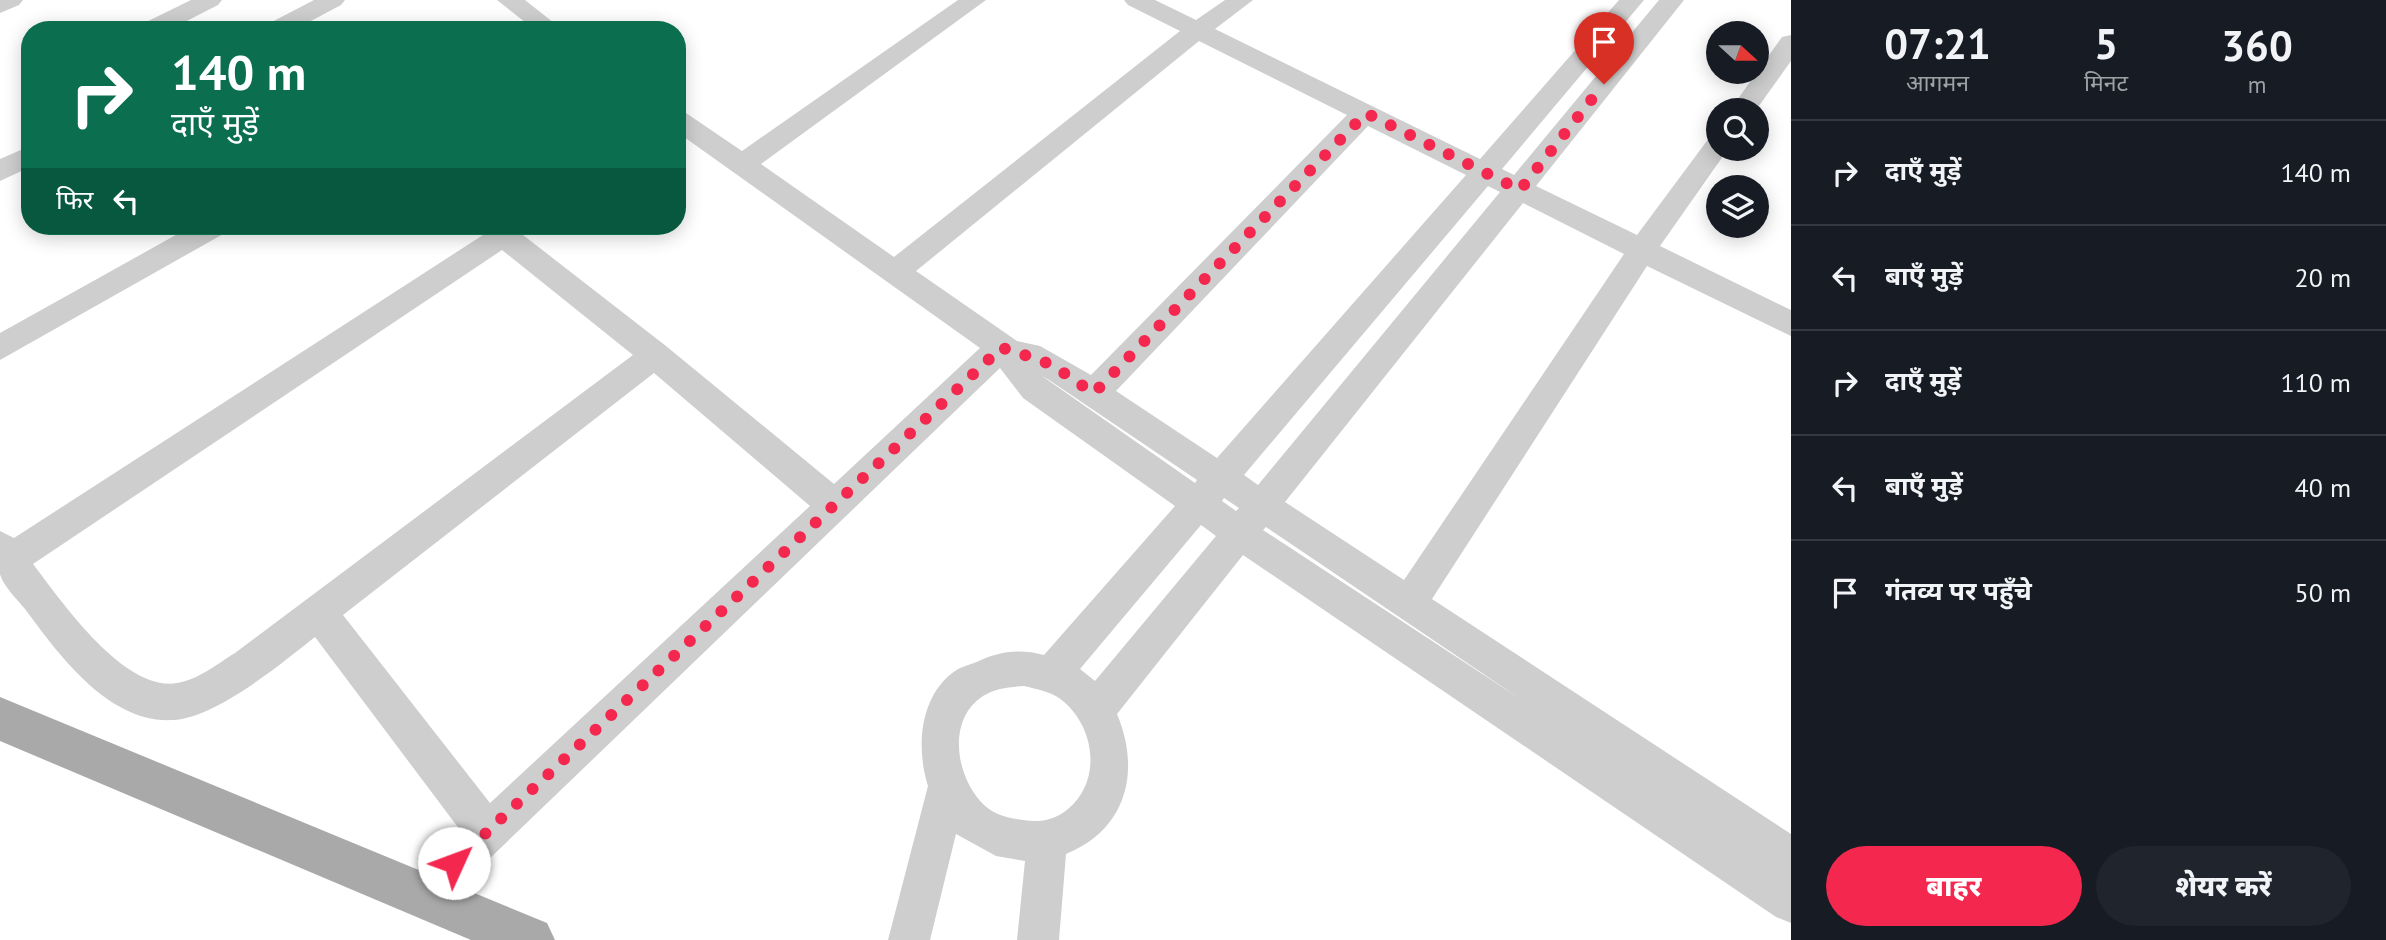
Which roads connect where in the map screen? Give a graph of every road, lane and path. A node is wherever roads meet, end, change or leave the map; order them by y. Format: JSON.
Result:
{"nodes":[{"id":1,"x":10,"y":0,"type":"edge"},
{"id":2,"x":210,"y":0,"type":"edge"},
{"id":3,"x":333,"y":0,"type":"edge"},
{"id":4,"x":509,"y":0,"type":"edge"},
{"id":5,"x":974,"y":0,"type":"edge"},
{"id":6,"x":1136,"y":0,"type":"edge"},
{"id":7,"x":1241,"y":0,"type":"edge"},
{"id":8,"x":1632,"y":0,"type":"edge"},
{"id":9,"x":1672,"y":0,"type":"edge"},
{"id":10,"x":0,"y":6,"type":"edge"},
{"id":11,"x":167,"y":21,"type":"edge"},
{"id":12,"x":292,"y":21,"type":"edge"},
{"id":13,"x":538,"y":21,"type":"edge"},
{"id":14,"x":1197,"y":30,"type":"junction"},
{"id":15,"x":1791,"y":43,"type":"edge"},
{"id":16,"x":1752,"y":98,"type":"edge"},
{"id":17,"x":1366,"y":113,"type":"junction"},
{"id":18,"x":686,"y":125,"type":"edge"},
{"id":19,"x":21,"y":160,"type":"edge"},
{"id":20,"x":1706,"y":161,"type":"edge"},
{"id":21,"x":743,"y":164,"type":"junction"},
{"id":22,"x":0,"y":171,"type":"edge"},
{"id":23,"x":1486,"y":173,"type":"junction"},
{"id":24,"x":1520,"y":190,"type":"junction"},
{"id":25,"x":199,"y":235,"type":"edge"},
{"id":26,"x":492,"y":235,"type":"edge"},
{"id":27,"x":503,"y":235,"type":"edge"},
{"id":28,"x":1642,"y":250,"type":"junction"},
{"id":29,"x":895,"y":272,"type":"junction"},
{"id":30,"x":1791,"y":324,"type":"edge"},
{"id":31,"x":0,"y":348,"type":"edge"},
{"id":32,"x":1006,"y":350,"type":"junction"},
{"id":33,"x":655,"y":355,"type":"junction"},
{"id":34,"x":1094,"y":393,"type":"junction"},
{"id":35,"x":1223,"y":478,"type":"junction"},
{"id":36,"x":834,"y":505,"type":"junction"},
{"id":37,"x":1199,"y":505,"type":"junction"},
{"id":38,"x":1249,"y":519,"type":"junction"},
{"id":39,"x":5,"y":553,"type":"edge"},
{"id":40,"x":1408,"y":604,"type":"junction"},
{"id":41,"x":318,"y":612,"type":"junction"},
{"id":42,"x":1052,"y":674,"type":"junction"},
{"id":43,"x":1096,"y":710,"type":"junction"},
{"id":44,"x":0,"y":719,"type":"edge"},
{"id":45,"x":947,"y":789,"type":"junction"},
{"id":46,"x":488,"y":832,"type":"junction"},
{"id":47,"x":1047,"y":841,"type":"junction"},
{"id":48,"x":1791,"y":858,"type":"edge"},
{"id":49,"x":421,"y":895,"type":"junction"},
{"id":50,"x":1791,"y":902,"type":"edge"},
{"id":51,"x":530,"y":940,"type":"edge"},
{"id":52,"x":909,"y":940,"type":"edge"},
{"id":53,"x":1038,"y":940,"type":"edge"}],
"edges":[{"from":1,"to":10,"type":"street"},
{"from":2,"to":11,"type":"street"},
{"from":3,"to":12,"type":"street"},
{"from":4,"to":13,"type":"street"},
{"from":5,"to":21,"type":"street"},
{"from":6,"to":14,"type":"street"},
{"from":7,"to":14,"type":"street"},
{"from":8,"to":23,"type":"street"},
{"from":9,"to":24,"type":"street"},
{"from":14,"to":17,"type":"street"},
{"from":14,"to":29,"type":"street"},
{"from":15,"to":16,"type":"street"},
{"from":17,"to":23,"type":"street"},
{"from":17,"to":34,"type":"street"},
{"from":18,"to":21,"type":"street"},
{"from":19,"to":22,"type":"street"},
{"from":20,"to":28,"type":"street"},
{"from":21,"to":29,"type":"street"},
{"from":23,"to":24,"type":"street"},
{"from":23,"to":35,"type":"street"},
{"from":24,"to":28,"type":"street"},
{"from":24,"to":38,"type":"street"},
{"from":25,"to":31,"type":"street"},
{"from":26,"to":39,"type":"street"},
{"from":27,"to":33,"type":"street"},
{"from":28,"to":30,"type":"street"},
{"from":28,"to":40,"type":"street"},
{"from":29,"to":32,"type":"street"},
{"from":32,"to":34,"type":"street"},
{"from":32,"to":36,"type":"street"},
{"from":32,"to":37,"type":"street"},
{"from":33,"to":36,"type":"street"},
{"from":33,"to":41,"type":"street"},
{"from":34,"to":35,"type":"street"},
{"from":35,"to":37,"type":"street"},
{"from":35,"to":38,"type":"street"},
{"from":36,"to":46,"type":"street"},
{"from":37,"to":38,"type":"street"},
{"from":37,"to":42,"type":"street"},
{"from":38,"to":40,"type":"street"},
{"from":38,"to":43,"type":"street"},
{"from":38,"to":50,"type":"street"},
{"from":39,"to":41,"type":"street"},
{"from":40,"to":48,"type":"street"},
{"from":41,"to":46,"type":"street"},
{"from":42,"to":43,"type":"street"},
{"from":42,"to":45,"type":"street"},
{"from":43,"to":47,"type":"street"},
{"from":44,"to":49,"type":"main road"},
{"from":45,"to":47,"type":"street"},
{"from":45,"to":52,"type":"street"},
{"from":46,"to":49,"type":"street"},
{"from":47,"to":53,"type":"street"},
{"from":49,"to":51,"type":"main road"}]}
